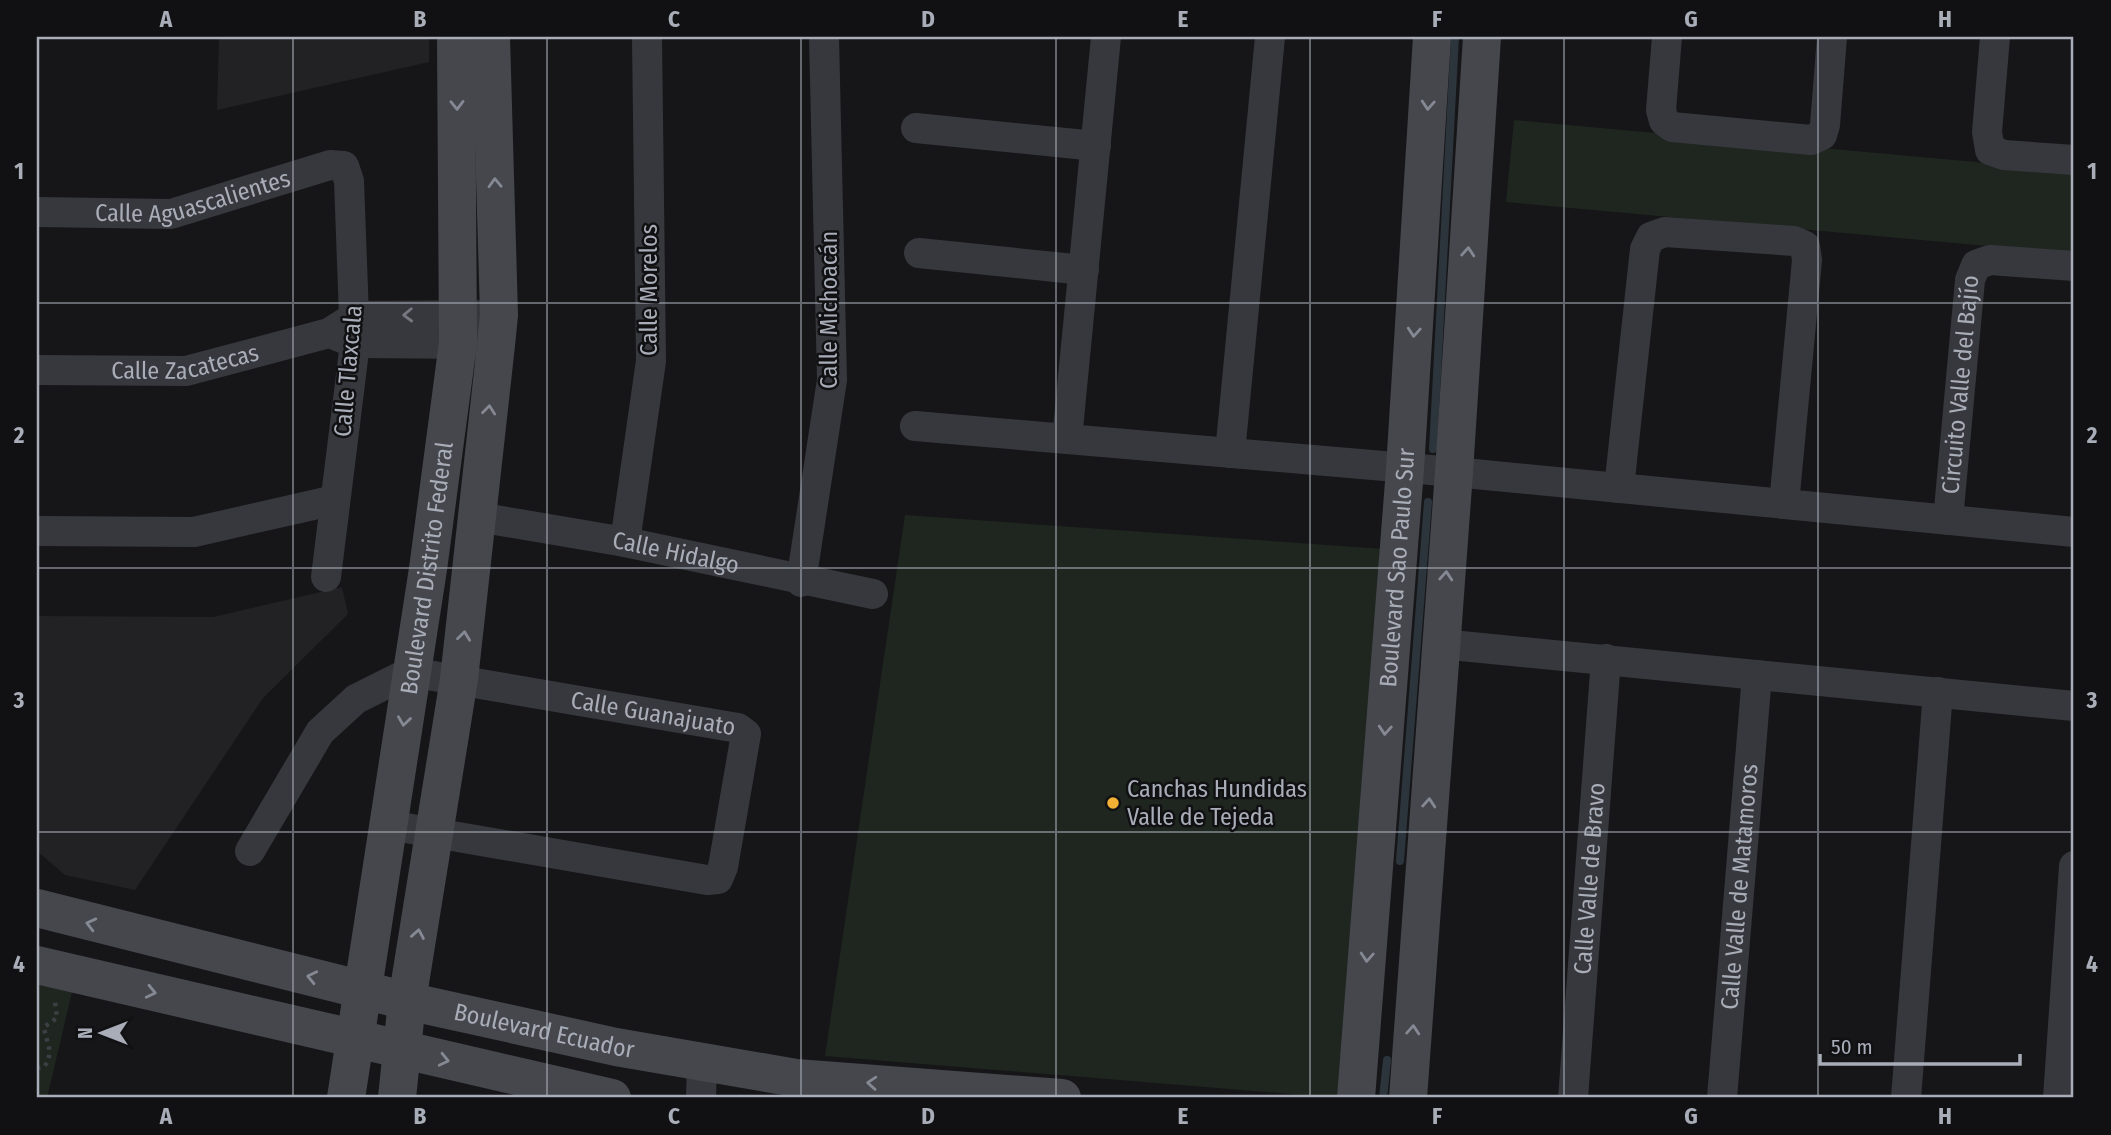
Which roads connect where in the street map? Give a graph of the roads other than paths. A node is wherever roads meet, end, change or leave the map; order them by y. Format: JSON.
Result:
{"nodes":[{"id":1,"x":456,"y":37,"type":"edge"},
{"id":2,"x":491,"y":37,"type":"edge"},
{"id":3,"x":647,"y":37,"type":"edge"},
{"id":4,"x":824,"y":37,"type":"edge"},
{"id":5,"x":1106,"y":37,"type":"edge"},
{"id":6,"x":1270,"y":37,"type":"edge"},
{"id":7,"x":1432,"y":37,"type":"edge"},
{"id":8,"x":1482,"y":37,"type":"edge"},
{"id":9,"x":1667,"y":37,"type":"edge"},
{"id":10,"x":1832,"y":37,"type":"edge"},
{"id":11,"x":1995,"y":37,"type":"edge"},
{"id":12,"x":916,"y":128,"type":"dead end"},
{"id":13,"x":1096,"y":146,"type":"junction"},
{"id":14,"x":2074,"y":160,"type":"edge"},
{"id":15,"x":344,"y":166,"type":"joint"},
{"id":16,"x":37,"y":212,"type":"edge"},
{"id":17,"x":919,"y":253,"type":"dead end"},
{"id":18,"x":2074,"y":266,"type":"edge"},
{"id":19,"x":1084,"y":271,"type":"junction"},
{"id":20,"x":459,"y":328,"type":"junction"},
{"id":21,"x":498,"y":330,"type":"junction"},
{"id":22,"x":346,"y":331,"type":"junction"},
{"id":23,"x":37,"y":370,"type":"edge"},
{"id":24,"x":915,"y":426,"type":"dead end"},
{"id":25,"x":1067,"y":439,"type":"junction"},
{"id":26,"x":1230,"y":453,"type":"junction"},
{"id":27,"x":1405,"y":469,"type":"junction"},
{"id":28,"x":1454,"y":472,"type":"junction"},
{"id":29,"x":1619,"y":488,"type":"junction"},
{"id":30,"x":335,"y":499,"type":"junction"},
{"id":31,"x":1784,"y":504,"type":"junction"},
{"id":32,"x":478,"y":517,"type":"junction"},
{"id":33,"x":1948,"y":520,"type":"junction"},
{"id":34,"x":37,"y":531,"type":"edge"},
{"id":35,"x":2074,"y":532,"type":"edge"},
{"id":36,"x":625,"y":542,"type":"junction"},
{"id":37,"x":428,"y":569,"type":"junction"},
{"id":38,"x":326,"y":577,"type":"dead end"},
{"id":39,"x":472,"y":577,"type":"junction"},
{"id":40,"x":801,"y":582,"type":"junction"},
{"id":41,"x":873,"y":594,"type":"dead end"},
{"id":42,"x":1441,"y":644,"type":"junction"},
{"id":43,"x":1606,"y":659,"type":"junction"},
{"id":44,"x":410,"y":671,"type":"junction"},
{"id":45,"x":1757,"y":675,"type":"junction"},
{"id":46,"x":459,"y":679,"type":"junction"},
{"id":47,"x":1938,"y":692,"type":"junction"},
{"id":48,"x":2074,"y":706,"type":"edge"},
{"id":49,"x":389,"y":825,"type":"junction"},
{"id":50,"x":435,"y":833,"type":"junction"},
{"id":51,"x":250,"y":851,"type":"dead end"},
{"id":52,"x":2074,"y":866,"type":"edge"},
{"id":53,"x":37,"y":908,"type":"edge"},
{"id":54,"x":51,"y":969,"type":"edge"},
{"id":55,"x":363,"y":989,"type":"junction"},
{"id":56,"x":407,"y":1001,"type":"junction"},
{"id":57,"x":355,"y":1038,"type":"junction"},
{"id":58,"x":402,"y":1051,"type":"junction"},
{"id":59,"x":702,"y":1080,"type":"edge"},
{"id":60,"x":1038,"y":1097,"type":"edge"},
{"id":61,"x":346,"y":1098,"type":"edge"},
{"id":62,"x":397,"y":1098,"type":"edge"},
{"id":63,"x":612,"y":1098,"type":"edge"},
{"id":64,"x":1356,"y":1098,"type":"edge"},
{"id":65,"x":1408,"y":1098,"type":"edge"},
{"id":66,"x":1573,"y":1098,"type":"edge"},
{"id":67,"x":1722,"y":1098,"type":"edge"},
{"id":68,"x":1906,"y":1098,"type":"edge"},
{"id":69,"x":2058,"y":1098,"type":"edge"}],
"edges":[{"from":1,"to":20,"type":"street","name":"Boulevard Distrito Federal","one_way":true},
{"from":21,"to":2,"type":"street","name":"Boulevard Distrito Federal","one_way":true},
{"from":3,"to":36,"type":"street","name":"Calle Morelos"},
{"from":4,"to":40,"type":"street","name":"Calle Michoacán"},
{"from":5,"to":13,"type":"street"},
{"from":6,"to":26,"type":"street"},
{"from":7,"to":27,"type":"street","name":"Boulevard Sao Paulo Sur","one_way":true},
{"from":28,"to":8,"type":"street","name":"Boulevard Sao Paulo Sur","one_way":true},
{"from":9,"to":10,"type":"street"},
{"from":11,"to":14,"type":"street"},
{"from":12,"to":13,"type":"street"},
{"from":13,"to":19,"type":"street"},
{"from":15,"to":16,"type":"street","name":"Calle Aguascalientes"},
{"from":15,"to":22,"type":"street","name":"Calle Tlaxcala"},
{"from":17,"to":19,"type":"street"},
{"from":18,"to":33,"type":"street","name":"Circuito Valle del Bajío"},
{"from":19,"to":25,"type":"street"},
{"from":20,"to":21,"type":"street","name":"Calle Zacatecas"},
{"from":20,"to":22,"type":"street","name":"Calle Zacatecas"},
{"from":20,"to":37,"type":"street","name":"Boulevard Distrito Federal"},
{"from":32,"to":21,"type":"street","name":"Boulevard Distrito Federal","one_way":true},
{"from":22,"to":23,"type":"street","name":"Calle Zacatecas"},
{"from":22,"to":30,"type":"street","name":"Calle Tlaxcala"},
{"from":24,"to":25,"type":"street"},
{"from":25,"to":26,"type":"street"},
{"from":26,"to":27,"type":"street"},
{"from":27,"to":28,"type":"street"},
{"from":27,"to":64,"type":"street","name":"Boulevard Sao Paulo Sur","one_way":true},
{"from":28,"to":29,"type":"street"},
{"from":42,"to":28,"type":"street","name":"Boulevard Sao Paulo Sur","one_way":true},
{"from":29,"to":31,"type":"street"},
{"from":29,"to":31,"type":"street"},
{"from":30,"to":34,"type":"street"},
{"from":30,"to":38,"type":"street","name":"Calle Tlaxcala"},
{"from":31,"to":33,"type":"street"},
{"from":32,"to":36,"type":"street","name":"Calle Hidalgo"},
{"from":32,"to":39,"type":"street","name":"Boulevard Distrito Federal"},
{"from":33,"to":35,"type":"street"},
{"from":36,"to":40,"type":"street","name":"Calle Hidalgo"},
{"from":37,"to":39,"type":"street"},
{"from":37,"to":44,"type":"street","name":"Boulevard Distrito Federal"},
{"from":46,"to":39,"type":"street","name":"Boulevard Distrito Federal","one_way":true},
{"from":40,"to":41,"type":"street","name":"Calle Hidalgo"},
{"from":42,"to":43,"type":"street"},
{"from":65,"to":42,"type":"street","name":"Boulevard Sao Paulo Sur","one_way":true},
{"from":43,"to":45,"type":"street"},
{"from":43,"to":66,"type":"street","name":"Calle Valle de Bravo"},
{"from":44,"to":46,"type":"street","name":"Calle Guanajuato"},
{"from":44,"to":49,"type":"street","name":"Boulevard Distrito Federal","one_way":true},
{"from":44,"to":51,"type":"street"},
{"from":45,"to":47,"type":"street"},
{"from":45,"to":67,"type":"street","name":"Calle Valle de Matamoros"},
{"from":46,"to":50,"type":"street","name":"Boulevard Distrito Federal"},
{"from":46,"to":50,"type":"street","name":"Calle Guanajuato"},
{"from":47,"to":48,"type":"street"},
{"from":47,"to":68,"type":"street"},
{"from":49,"to":50,"type":"street","name":"Calle Guanajuato"},
{"from":49,"to":55,"type":"street","name":"Boulevard Distrito Federal"},
{"from":56,"to":50,"type":"street","name":"Boulevard Distrito Federal","one_way":true},
{"from":52,"to":69,"type":"street"},
{"from":55,"to":53,"type":"street","name":"Boulevard Ecuador","one_way":true},
{"from":54,"to":57,"type":"street","name":"Boulevard Ecuador","one_way":true},
{"from":55,"to":56,"type":"street","name":"Boulevard Ecuador"},
{"from":55,"to":57,"type":"street","name":"Boulevard Distrito Federal"},
{"from":56,"to":58,"type":"street","name":"Boulevard Distrito Federal"},
{"from":56,"to":59,"type":"street","name":"Boulevard Ecuador"},
{"from":57,"to":58,"type":"street","name":"Boulevard Ecuador"},
{"from":57,"to":61,"type":"street","name":"Boulevard Distrito Federal"},
{"from":58,"to":62,"type":"street","name":"Boulevard Distrito Federal"},
{"from":58,"to":63,"type":"street","name":"Boulevard Ecuador","one_way":true},
{"from":60,"to":59,"type":"street","name":"Boulevard Ecuador","one_way":true}]}
